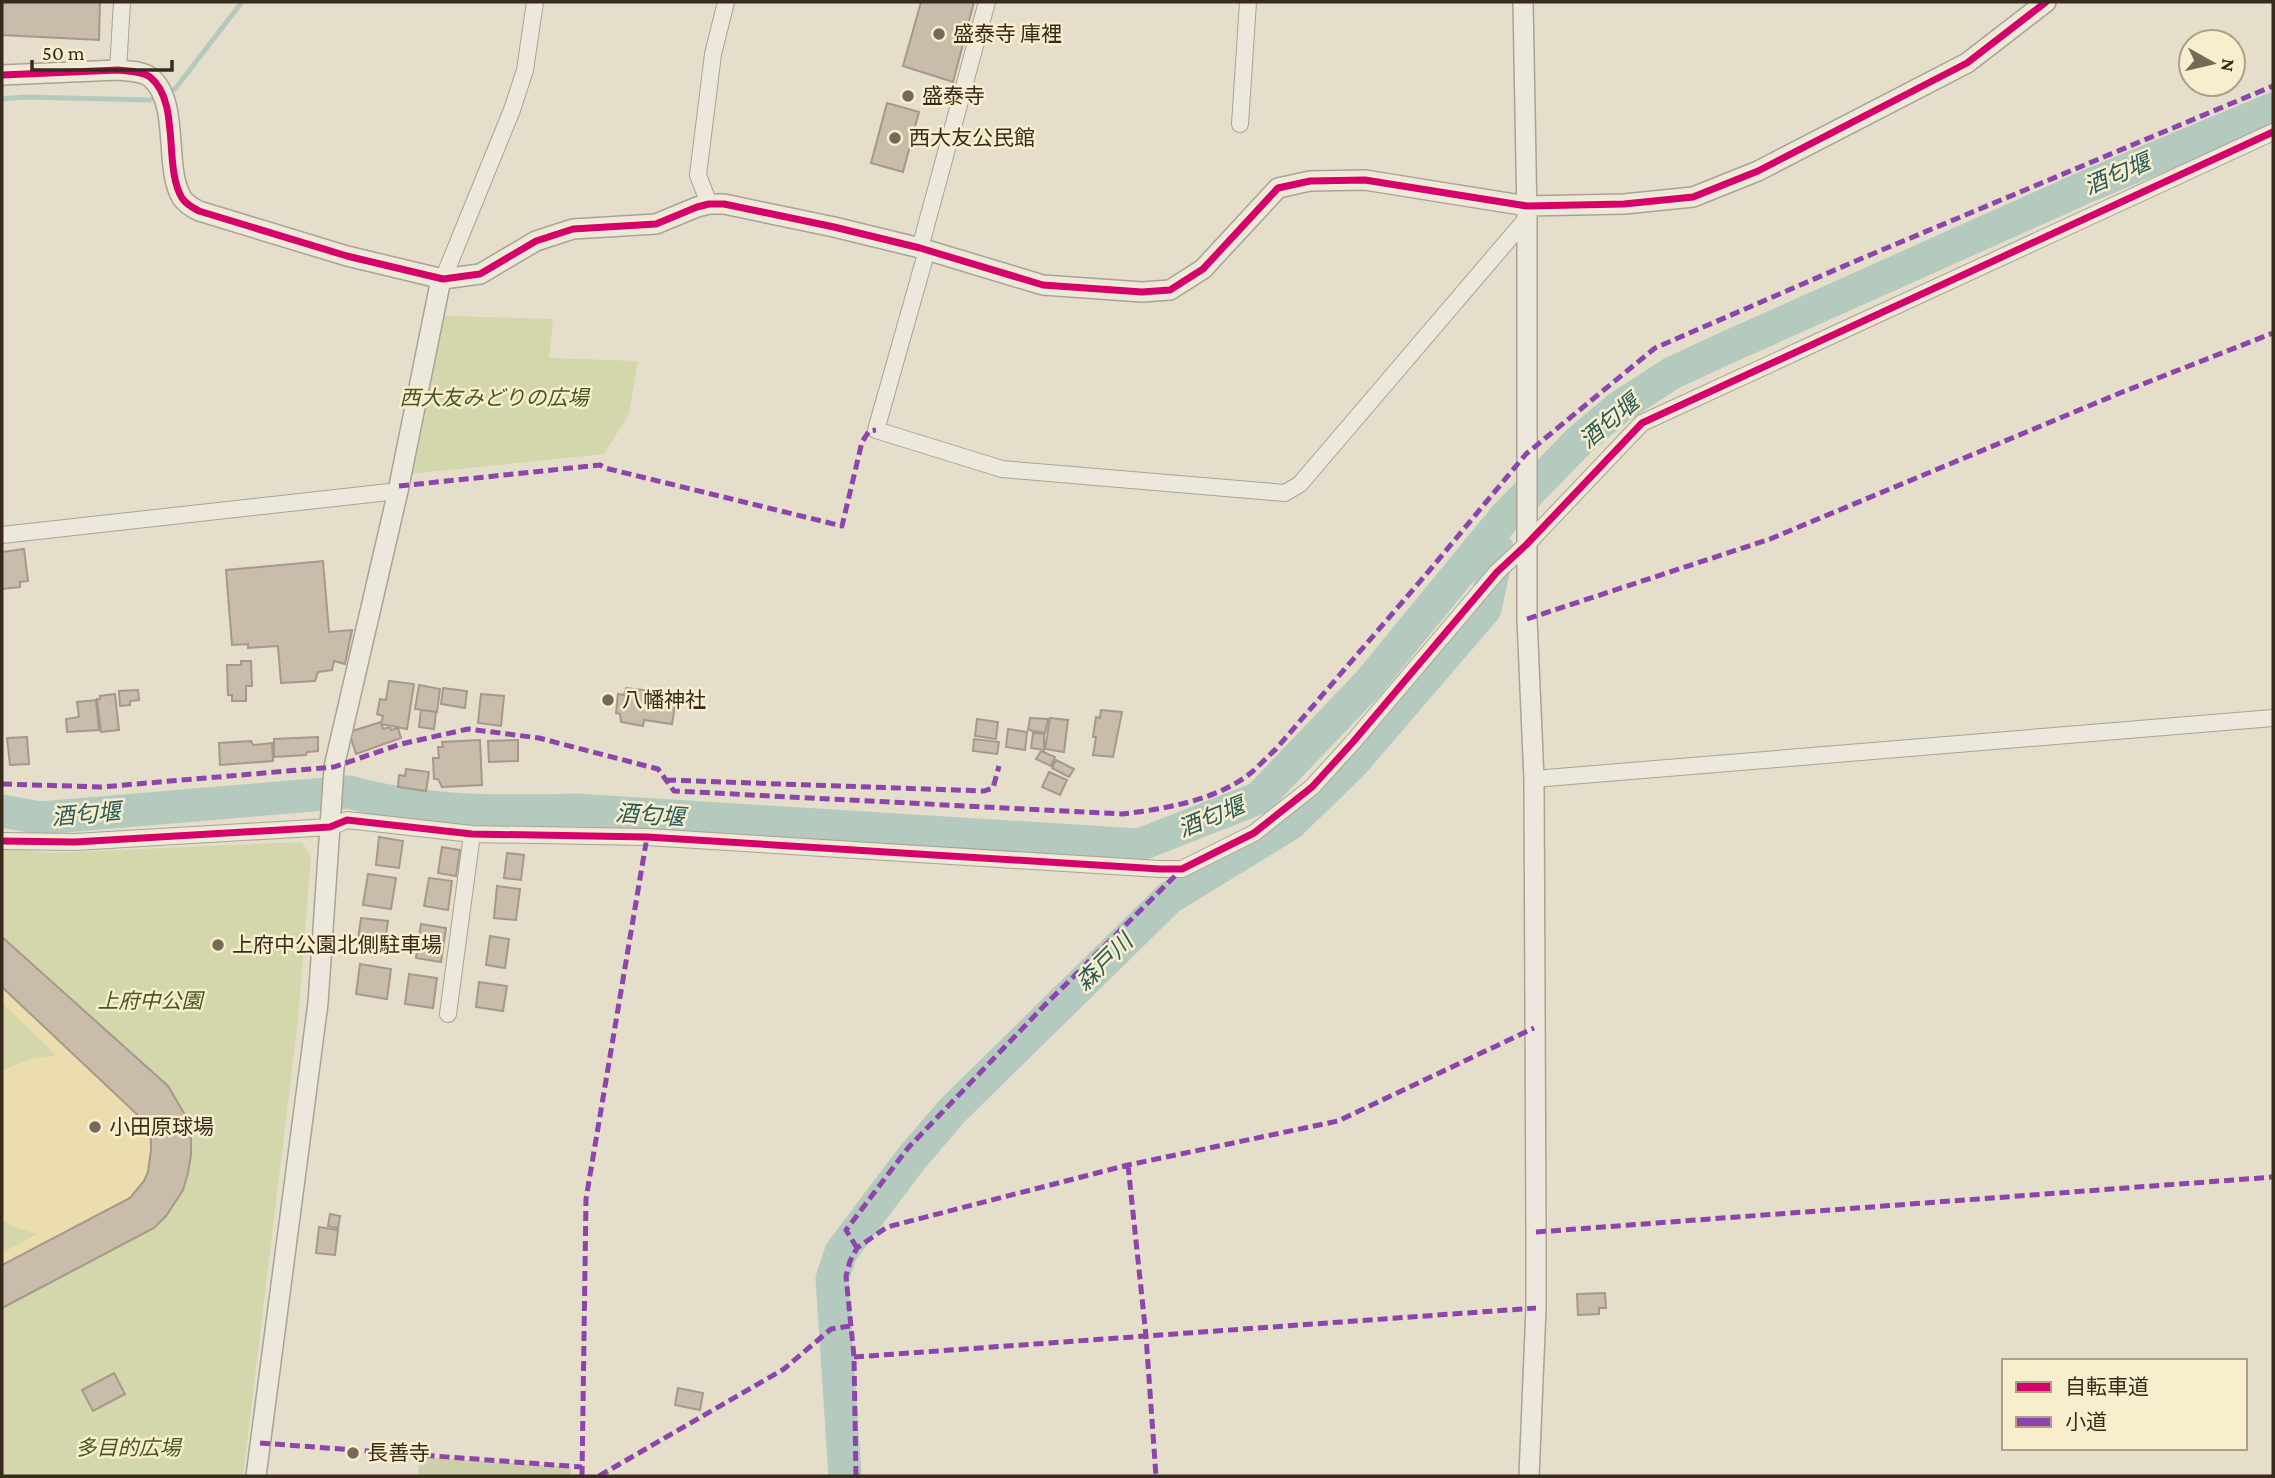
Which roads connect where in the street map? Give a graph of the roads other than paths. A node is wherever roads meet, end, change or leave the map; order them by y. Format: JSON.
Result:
{"nodes":[{"id":1,"x":122,"y":2,"type":"edge"},
{"id":2,"x":535,"y":2,"type":"edge"},
{"id":3,"x":726,"y":2,"type":"edge"},
{"id":4,"x":987,"y":2,"type":"edge"},
{"id":5,"x":1248,"y":2,"type":"edge"},
{"id":6,"x":1523,"y":2,"type":"edge"},
{"id":7,"x":2046,"y":2,"type":"edge"},
{"id":8,"x":118,"y":70,"type":"junction"},
{"id":9,"x":2,"y":75,"type":"edge"},
{"id":10,"x":1240,"y":124,"type":"dead end"},
{"id":11,"x":2273,"y":132,"type":"edge"},
{"id":12,"x":709,"y":204,"type":"junction"},
{"id":13,"x":1527,"y":212,"type":"junction"},
{"id":14,"x":924,"y":249,"type":"junction"},
{"id":15,"x":442,"y":279,"type":"junction"},
{"id":16,"x":398,"y":491,"type":"junction"},
{"id":17,"x":2,"y":535,"type":"edge"},
{"id":18,"x":1527,"y":544,"type":"junction"},
{"id":19,"x":2273,"y":718,"type":"edge"},
{"id":20,"x":1534,"y":779,"type":"junction"},
{"id":21,"x":330,"y":827,"type":"junction"},
{"id":22,"x":472,"y":834,"type":"junction"},
{"id":23,"x":2,"y":841,"type":"edge"},
{"id":24,"x":448,"y":1014,"type":"dead end"},
{"id":25,"x":256,"y":1476,"type":"edge"},
{"id":26,"x":1529,"y":1476,"type":"edge"}],
"edges":[{"from":1,"to":8,"type":"street"},
{"from":2,"to":15,"type":"street"},
{"from":3,"to":12,"type":"street"},
{"from":4,"to":14,"type":"street"},
{"from":5,"to":10,"type":"street"},
{"from":6,"to":13,"type":"street"},
{"from":7,"to":13,"type":"street"},
{"from":8,"to":9,"type":"street"},
{"from":8,"to":15,"type":"street"},
{"from":11,"to":18,"type":"street"},
{"from":12,"to":14,"type":"street"},
{"from":12,"to":15,"type":"street"},
{"from":13,"to":14,"type":"street"},
{"from":13,"to":14,"type":"street"},
{"from":13,"to":18,"type":"street"},
{"from":15,"to":16,"type":"street"},
{"from":16,"to":17,"type":"street"},
{"from":16,"to":21,"type":"street"},
{"from":18,"to":20,"type":"street"},
{"from":18,"to":22,"type":"street"},
{"from":19,"to":20,"type":"street"},
{"from":20,"to":26,"type":"street"},
{"from":21,"to":22,"type":"street"},
{"from":21,"to":23,"type":"street"},
{"from":21,"to":25,"type":"street"},
{"from":22,"to":24,"type":"street"}]}
